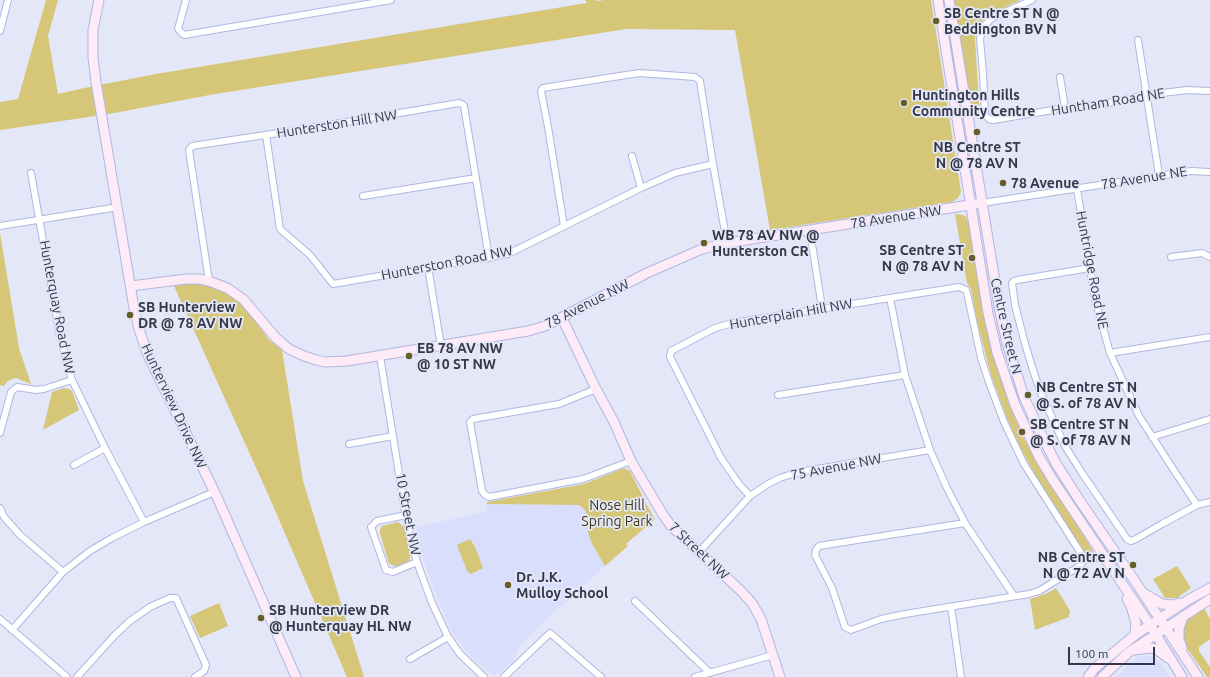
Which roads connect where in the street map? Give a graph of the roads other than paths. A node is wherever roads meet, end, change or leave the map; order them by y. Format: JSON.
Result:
{"nodes":[{"id":1,"x":8,"y":0,"type":"edge"},
{"id":2,"x":99,"y":0,"type":"edge"},
{"id":3,"x":186,"y":0,"type":"edge"},
{"id":4,"x":391,"y":0,"type":"edge"},
{"id":5,"x":938,"y":0,"type":"edge"},
{"id":6,"x":949,"y":0,"type":"edge"},
{"id":7,"x":1032,"y":0,"type":"edge"},
{"id":8,"x":0,"y":31,"type":"edge"},
{"id":9,"x":1138,"y":40,"type":"dead end"},
{"id":10,"x":1060,"y":77,"type":"dead end"},
{"id":11,"x":1210,"y":91,"type":"edge"},
{"id":12,"x":1146,"y":95,"type":"junction"},
{"id":13,"x":1065,"y":108,"type":"junction"},
{"id":14,"x":266,"y":135,"type":"junction"},
{"id":15,"x":632,"y":156,"type":"dead end"},
{"id":16,"x":713,"y":164,"type":"junction"},
{"id":17,"x":1210,"y":172,"type":"edge"},
{"id":18,"x":31,"y":173,"type":"dead end"},
{"id":19,"x":1159,"y":175,"type":"junction"},
{"id":20,"x":476,"y":178,"type":"junction"},
{"id":21,"x":641,"y":188,"type":"junction"},
{"id":22,"x":1077,"y":189,"type":"junction"},
{"id":23,"x":362,"y":196,"type":"dead end"},
{"id":24,"x":982,"y":203,"type":"junction"},
{"id":25,"x":971,"y":205,"type":"junction"},
{"id":26,"x":118,"y":207,"type":"junction"},
{"id":27,"x":40,"y":220,"type":"junction"},
{"id":28,"x":0,"y":226,"type":"edge"},
{"id":29,"x":564,"y":226,"type":"junction"},
{"id":30,"x":810,"y":231,"type":"junction"},
{"id":31,"x":727,"y":243,"type":"junction"},
{"id":32,"x":1171,"y":257,"type":"dead end"},
{"id":33,"x":1210,"y":257,"type":"edge"},
{"id":34,"x":489,"y":258,"type":"junction"},
{"id":35,"x":428,"y":268,"type":"junction"},
{"id":36,"x":1090,"y":268,"type":"junction"},
{"id":37,"x":209,"y":281,"type":"junction"},
{"id":38,"x":131,"y":286,"type":"junction"},
{"id":39,"x":890,"y":298,"type":"junction"},
{"id":40,"x":822,"y":308,"type":"junction"},
{"id":41,"x":562,"y":318,"type":"junction"},
{"id":42,"x":1210,"y":337,"type":"edge"},
{"id":43,"x":441,"y":346,"type":"junction"},
{"id":44,"x":1110,"y":353,"type":"junction"},
{"id":45,"x":380,"y":356,"type":"junction"},
{"id":46,"x":905,"y":375,"type":"junction"},
{"id":47,"x":72,"y":380,"type":"junction"},
{"id":48,"x":596,"y":389,"type":"junction"},
{"id":49,"x":778,"y":395,"type":"dead end"},
{"id":50,"x":1210,"y":419,"type":"edge"},
{"id":51,"x":0,"y":433,"type":"edge"},
{"id":52,"x":393,"y":436,"type":"junction"},
{"id":53,"x":1152,"y":437,"type":"junction"},
{"id":54,"x":349,"y":444,"type":"dead end"},
{"id":55,"x":105,"y":448,"type":"junction"},
{"id":56,"x":930,"y":450,"type":"junction"},
{"id":57,"x":631,"y":461,"type":"junction"},
{"id":58,"x":74,"y":465,"type":"dead end"},
{"id":59,"x":214,"y":492,"type":"junction"},
{"id":60,"x":750,"y":496,"type":"junction"},
{"id":61,"x":1210,"y":502,"type":"edge"},
{"id":62,"x":1197,"y":505,"type":"junction"},
{"id":63,"x":0,"y":508,"type":"edge"},
{"id":64,"x":406,"y":515,"type":"junction"},
{"id":65,"x":144,"y":522,"type":"junction"},
{"id":66,"x":965,"y":523,"type":"junction"},
{"id":67,"x":700,"y":552,"type":"junction"},
{"id":68,"x":1105,"y":559,"type":"junction"},
{"id":69,"x":417,"y":562,"type":"junction"},
{"id":70,"x":63,"y":572,"type":"junction"},
{"id":71,"x":1210,"y":588,"type":"edge"},
{"id":72,"x":1144,"y":594,"type":"junction"},
{"id":73,"x":1014,"y":596,"type":"junction"},
{"id":74,"x":1210,"y":599,"type":"edge"},
{"id":75,"x":1188,"y":600,"type":"junction"},
{"id":76,"x":635,"y":601,"type":"dead end"},
{"id":77,"x":952,"y":607,"type":"junction"},
{"id":78,"x":1183,"y":616,"type":"junction"},
{"id":79,"x":0,"y":619,"type":"edge"},
{"id":80,"x":1160,"y":619,"type":"junction"},
{"id":81,"x":1150,"y":625,"type":"junction"},
{"id":82,"x":1166,"y":627,"type":"junction"},
{"id":83,"x":12,"y":630,"type":"junction"},
{"id":84,"x":1156,"y":634,"type":"junction"},
{"id":85,"x":1135,"y":635,"type":"junction"},
{"id":86,"x":448,"y":637,"type":"junction"},
{"id":87,"x":1129,"y":652,"type":"junction"},
{"id":88,"x":1182,"y":652,"type":"junction"},
{"id":89,"x":773,"y":655,"type":"junction"},
{"id":90,"x":410,"y":659,"type":"dead end"},
{"id":91,"x":1171,"y":660,"type":"junction"},
{"id":92,"x":710,"y":673,"type":"junction"},
{"id":93,"x":67,"y":677,"type":"edge"},
{"id":94,"x":76,"y":677,"type":"edge"},
{"id":95,"x":195,"y":677,"type":"edge"},
{"id":96,"x":296,"y":677,"type":"edge"},
{"id":97,"x":484,"y":677,"type":"edge"},
{"id":98,"x":504,"y":677,"type":"edge"},
{"id":99,"x":601,"y":677,"type":"edge"},
{"id":100,"x":695,"y":677,"type":"edge"},
{"id":101,"x":780,"y":677,"type":"edge"},
{"id":102,"x":962,"y":677,"type":"edge"},
{"id":103,"x":1088,"y":677,"type":"edge"},
{"id":104,"x":1102,"y":677,"type":"edge"},
{"id":105,"x":1182,"y":677,"type":"edge"},
{"id":106,"x":1198,"y":677,"type":"edge"}],
"edges":[{"from":1,"to":8,"type":"street"},
{"from":2,"to":26,"type":"street","name":"Hunterview Drive NW"},
{"from":3,"to":4,"type":"street"},
{"from":5,"to":25,"type":"street","name":"Centre Street N"},
{"from":6,"to":24,"type":"street","name":"Centre Street N"},
{"from":7,"to":13,"type":"street","name":"Huntham Road NE"},
{"from":9,"to":12,"type":"street"},
{"from":10,"to":13,"type":"street"},
{"from":11,"to":12,"type":"street","name":"Huntham Road NE"},
{"from":12,"to":13,"type":"street","name":"Huntham Road NE"},
{"from":12,"to":19,"type":"street"},
{"from":14,"to":20,"type":"street","name":"Hunterston Hill NW"},
{"from":14,"to":35,"type":"street","name":"Hunterston Road NW"},
{"from":14,"to":37,"type":"street","name":"Hunterston Hill NW"},
{"from":15,"to":21,"type":"street"},
{"from":16,"to":21,"type":"street","name":"Hunterston Road NW"},
{"from":16,"to":29,"type":"street"},
{"from":16,"to":31,"type":"street"},
{"from":17,"to":19,"type":"street","name":"78 Avenue NE"},
{"from":18,"to":27,"type":"street","name":"Hunterquay Road NW"},
{"from":19,"to":22,"type":"street","name":"78 Avenue NE"},
{"from":20,"to":23,"type":"street"},
{"from":20,"to":34,"type":"street","name":"Hunterston Hill NW"},
{"from":21,"to":29,"type":"street","name":"Hunterston Road NW"},
{"from":22,"to":24,"type":"street","name":"78 Avenue NE"},
{"from":22,"to":36,"type":"street","name":"Huntridge Road NE"},
{"from":24,"to":25,"type":"street","name":"78 Avenue NW"},
{"from":24,"to":72,"type":"street","name":"Centre Street N"},
{"from":25,"to":30,"type":"street","name":"78 Avenue NW"},
{"from":25,"to":68,"type":"street","name":"Centre Street N"},
{"from":26,"to":27,"type":"street"},
{"from":26,"to":38,"type":"street","name":"Hunterview Drive NW"},
{"from":27,"to":28,"type":"street"},
{"from":27,"to":47,"type":"street","name":"Hunterquay Road NW"},
{"from":29,"to":34,"type":"street","name":"Hunterston Road NW"},
{"from":30,"to":31,"type":"street","name":"78 Avenue NW"},
{"from":30,"to":40,"type":"street"},
{"from":31,"to":41,"type":"street","name":"78 Avenue NW"},
{"from":32,"to":33,"type":"street"},
{"from":34,"to":35,"type":"street","name":"Hunterston Road NW"},
{"from":35,"to":43,"type":"street"},
{"from":36,"to":44,"type":"street","name":"Huntridge Road NE"},
{"from":36,"to":62,"type":"street"},
{"from":37,"to":38,"type":"street","name":"78 Avenue NW"},
{"from":37,"to":45,"type":"street","name":"78 Avenue NW"},
{"from":38,"to":59,"type":"street","name":"Hunterview Drive NW"},
{"from":39,"to":40,"type":"street","name":"Hunterplain Hill NW"},
{"from":39,"to":46,"type":"street"},
{"from":39,"to":73,"type":"street","name":"Hunterplain Hill NW"},
{"from":40,"to":60,"type":"street","name":"Hunterplain Hill NW"},
{"from":41,"to":43,"type":"street","name":"78 Avenue NW"},
{"from":41,"to":48,"type":"street","name":"7 Street NW"},
{"from":42,"to":44,"type":"street"},
{"from":43,"to":45,"type":"street","name":"78 Avenue NW"},
{"from":44,"to":53,"type":"street","name":"Huntridge Road NE"},
{"from":45,"to":52,"type":"street","name":"10 Street NW"},
{"from":46,"to":49,"type":"street"},
{"from":46,"to":56,"type":"street"},
{"from":47,"to":51,"type":"street"},
{"from":47,"to":55,"type":"street","name":"Hunterquay Road NW"},
{"from":48,"to":57,"type":"street","name":"7 Street NW"},
{"from":48,"to":57,"type":"street"},
{"from":50,"to":53,"type":"street"},
{"from":52,"to":54,"type":"street"},
{"from":52,"to":64,"type":"street","name":"10 Street NW"},
{"from":53,"to":62,"type":"street","name":"Huntridge Road NE"},
{"from":55,"to":58,"type":"street"},
{"from":55,"to":65,"type":"street","name":"Hunterquay Road NW"},
{"from":56,"to":60,"type":"street","name":"75 Avenue NW"},
{"from":56,"to":66,"type":"street"},
{"from":57,"to":67,"type":"street","name":"7 Street NW"},
{"from":59,"to":65,"type":"street"},
{"from":59,"to":96,"type":"street","name":"Hunterview Drive NW"},
{"from":60,"to":67,"type":"street","name":"75 Avenue NW"},
{"from":61,"to":62,"type":"street"},
{"from":63,"to":70,"type":"street"},
{"from":64,"to":69,"type":"street","name":"10 Street NW"},
{"from":64,"to":69,"type":"street"},
{"from":65,"to":70,"type":"street"},
{"from":66,"to":73,"type":"street"},
{"from":66,"to":77,"type":"street"},
{"from":67,"to":89,"type":"street","name":"7 Street NW"},
{"from":68,"to":81,"type":"street","name":"Centre Street N"},
{"from":68,"to":85,"type":"street"},
{"from":69,"to":86,"type":"street","name":"10 Street NW"},
{"from":70,"to":83,"type":"street"},
{"from":71,"to":75,"type":"street"},
{"from":72,"to":75,"type":"street"},
{"from":72,"to":80,"type":"street","name":"Centre Street N"},
{"from":73,"to":77,"type":"street"},
{"from":74,"to":78,"type":"street"},
{"from":75,"to":80,"type":"street"},
{"from":76,"to":92,"type":"street"},
{"from":77,"to":102,"type":"street"},
{"from":78,"to":82,"type":"street"},
{"from":78,"to":88,"type":"street"},
{"from":79,"to":83,"type":"street"},
{"from":80,"to":81,"type":"street"},
{"from":80,"to":82,"type":"street","name":"Centre Street N"},
{"from":81,"to":84,"type":"street","name":"Centre Street N"},
{"from":81,"to":85,"type":"street"},
{"from":82,"to":84,"type":"street"},
{"from":82,"to":88,"type":"street","name":"Centre Street N"},
{"from":83,"to":93,"type":"street"},
{"from":84,"to":87,"type":"street"},
{"from":84,"to":91,"type":"street","name":"Centre Street N"},
{"from":85,"to":103,"type":"street"},
{"from":86,"to":90,"type":"street"},
{"from":86,"to":97,"type":"street","name":"10 Street NW"},
{"from":87,"to":91,"type":"street"},
{"from":87,"to":104,"type":"street"},
{"from":88,"to":106,"type":"street","name":"Centre Street N"},
{"from":89,"to":92,"type":"street"},
{"from":89,"to":101,"type":"street","name":"7 Street NW"},
{"from":91,"to":105,"type":"street","name":"Centre Street N"},
{"from":92,"to":100,"type":"street"},
{"from":94,"to":95,"type":"street"},
{"from":98,"to":99,"type":"street"}]}
